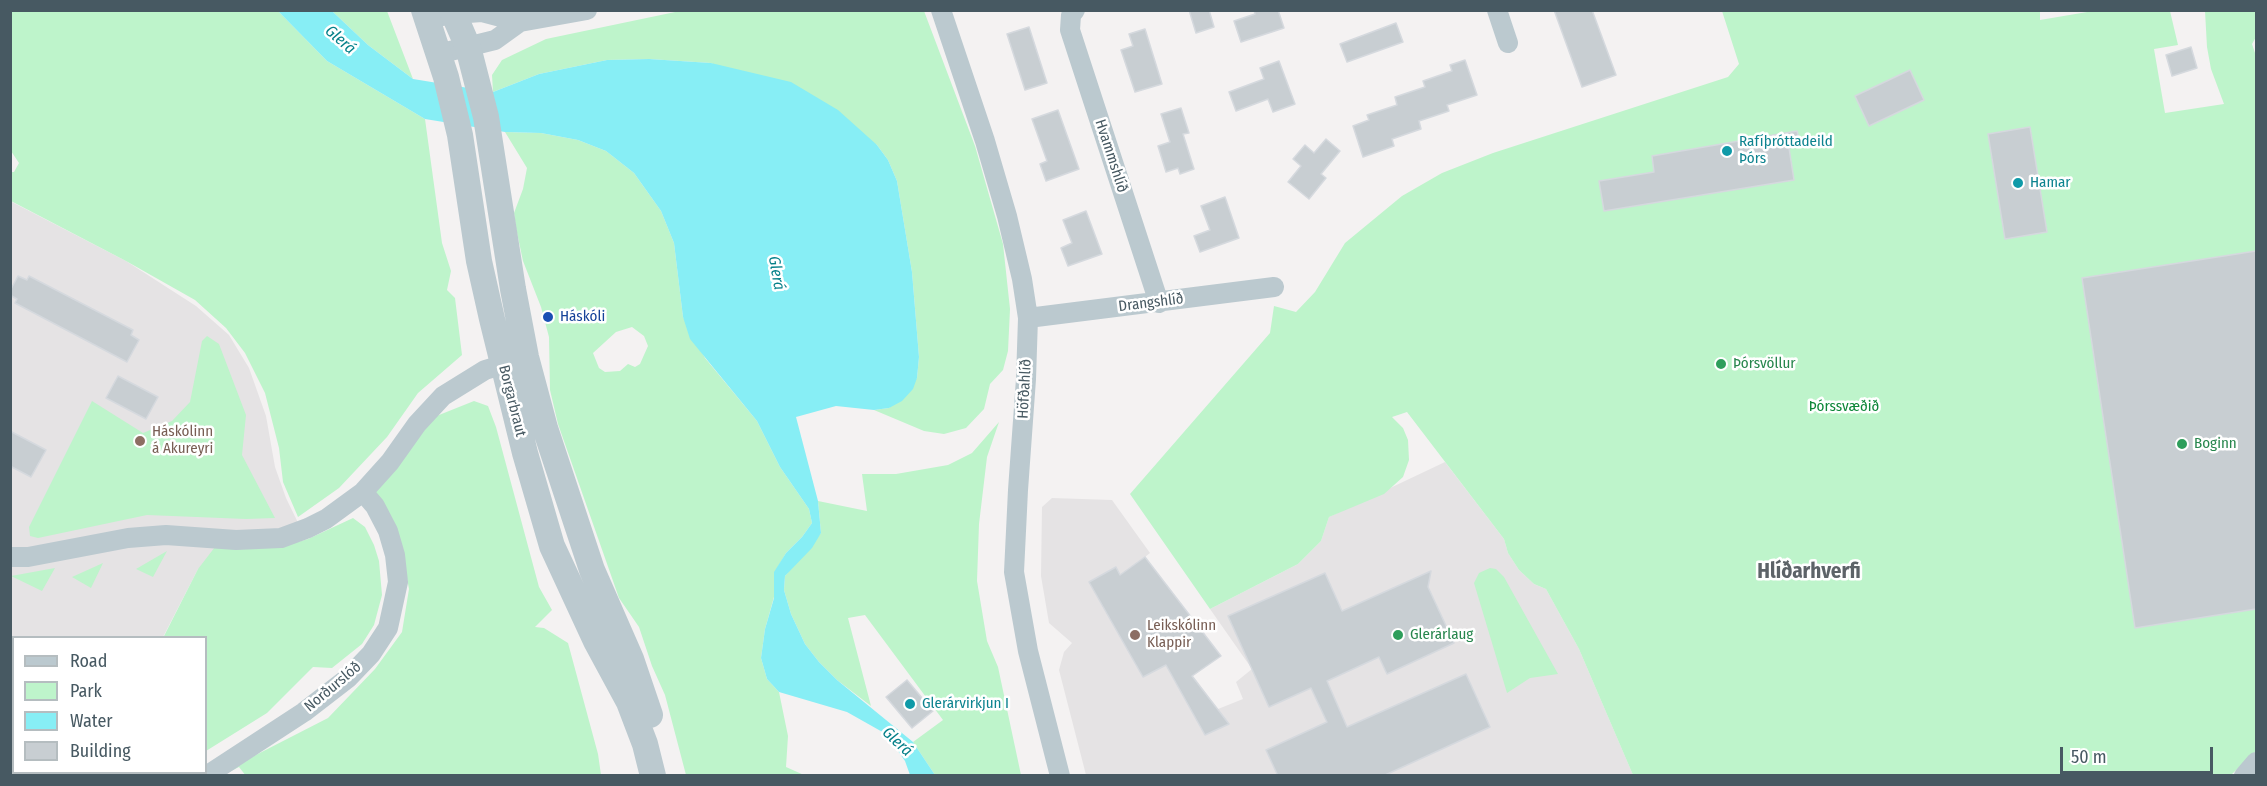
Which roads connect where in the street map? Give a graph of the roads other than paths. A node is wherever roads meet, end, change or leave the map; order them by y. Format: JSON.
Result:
{"nodes":[{"id":1,"x":587,"y":10,"type":"edge"},
{"id":2,"x":941,"y":10,"type":"edge"},
{"id":3,"x":1075,"y":10,"type":"edge"},
{"id":4,"x":1497,"y":10,"type":"edge"},
{"id":5,"x":453,"y":12,"type":"edge"},
{"id":6,"x":425,"y":15,"type":"edge"},
{"id":7,"x":520,"y":22,"type":"junction"},
{"id":8,"x":1508,"y":43,"type":"dead end"},
{"id":9,"x":468,"y":47,"type":"junction"},
{"id":10,"x":442,"y":66,"type":"junction"},
{"id":11,"x":1275,"y":287,"type":"dead end"},
{"id":12,"x":1158,"y":303,"type":"junction"},
{"id":13,"x":1028,"y":318,"type":"junction"},
{"id":14,"x":514,"y":361,"type":"junction"},
{"id":15,"x":363,"y":492,"type":"junction"},
{"id":16,"x":10,"y":557,"type":"edge"},
{"id":17,"x":2256,"y":762,"type":"edge"},
{"id":18,"x":206,"y":776,"type":"edge"},
{"id":19,"x":653,"y":776,"type":"edge"},
{"id":20,"x":666,"y":776,"type":"edge"},
{"id":21,"x":1060,"y":776,"type":"edge"},
{"id":22,"x":2244,"y":776,"type":"edge"}],
"edges":[{"from":1,"to":7,"type":"street"},
{"from":2,"to":13,"type":"street","name":"Höfðahlíð"},
{"from":3,"to":12,"type":"street","name":"Hvammshlíð"},
{"from":4,"to":8,"type":"street"},
{"from":5,"to":6,"type":"street"},
{"from":5,"to":7,"type":"street"},
{"from":5,"to":9,"type":"street","name":"Borgarbraut"},
{"from":6,"to":10,"type":"street","name":"Borgarbraut"},
{"from":7,"to":9,"type":"street"},
{"from":9,"to":10,"type":"street"},
{"from":9,"to":14,"type":"street","name":"Borgarbraut"},
{"from":10,"to":14,"type":"street","name":"Borgarbraut"},
{"from":11,"to":12,"type":"street","name":"Drangshlíð"},
{"from":12,"to":13,"type":"street","name":"Drangshlíð"},
{"from":13,"to":21,"type":"street","name":"Höfðahlíð"},
{"from":14,"to":15,"type":"street"},
{"from":14,"to":19,"type":"street","name":"Borgarbraut"},
{"from":14,"to":20,"type":"street","name":"Borgarbraut"},
{"from":15,"to":16,"type":"street"},
{"from":15,"to":18,"type":"street","name":"Norðurslóð"},
{"from":17,"to":22,"type":"street"}]}
